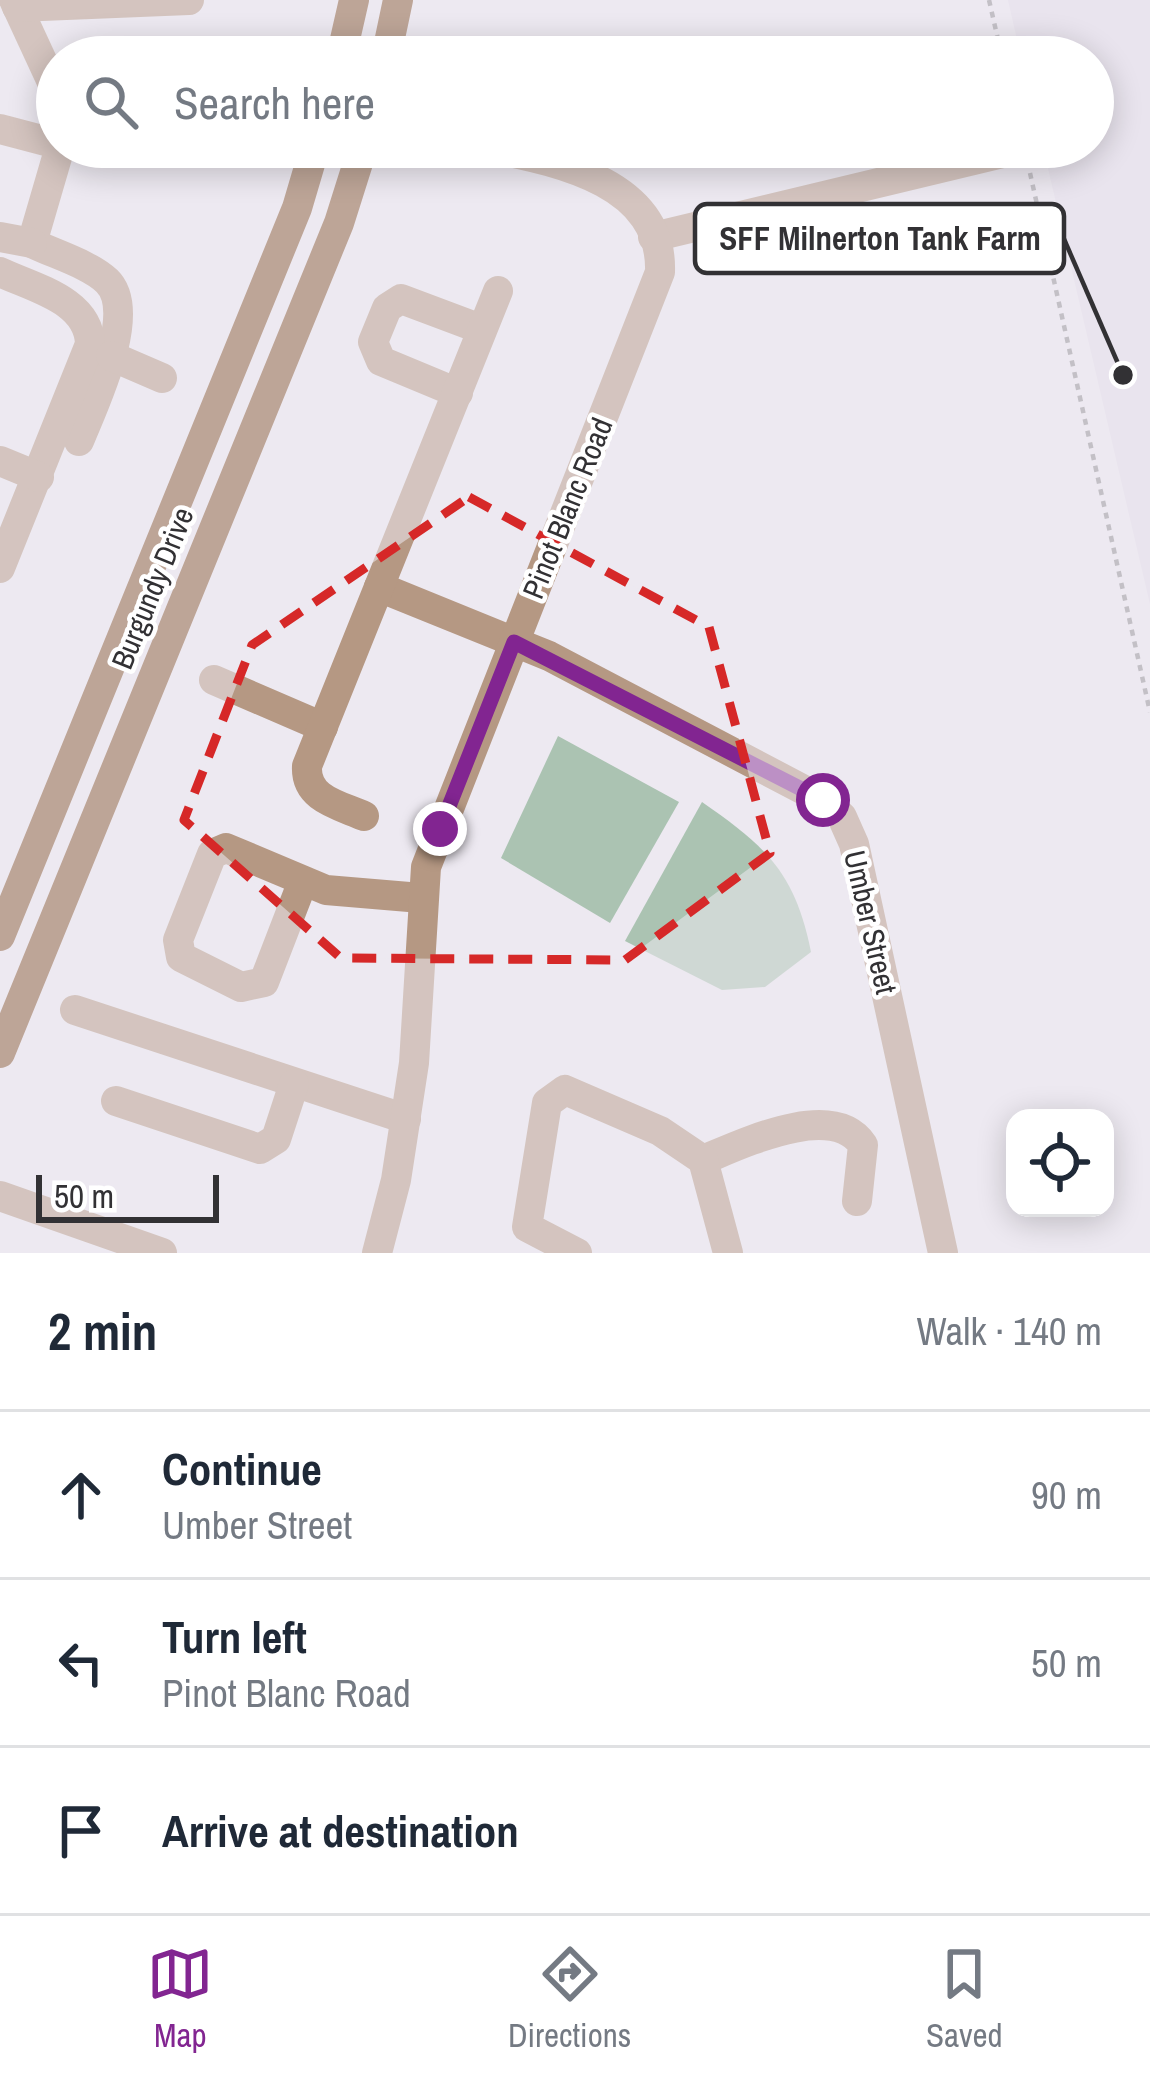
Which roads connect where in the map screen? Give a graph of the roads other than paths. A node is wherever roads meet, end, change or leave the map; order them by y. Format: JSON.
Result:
{"nodes":[{"id":1,"x":189,"y":0,"type":"edge"},
{"id":2,"x":354,"y":0,"type":"edge"},
{"id":3,"x":398,"y":0,"type":"edge"},
{"id":4,"x":15,"y":3,"type":"edge"},
{"id":5,"x":346,"y":36,"type":"edge"},
{"id":6,"x":390,"y":36,"type":"edge"},
{"id":7,"x":36,"y":48,"type":"edge"},
{"id":8,"x":0,"y":129,"type":"edge"},
{"id":9,"x":36,"y":140,"type":"edge"},
{"id":10,"x":52,"y":168,"type":"edge"},
{"id":11,"x":309,"y":168,"type":"edge"},
{"id":12,"x":356,"y":168,"type":"edge"},
{"id":13,"x":576,"y":168,"type":"edge"},
{"id":14,"x":940,"y":168,"type":"edge"},
{"id":15,"x":653,"y":236,"type":"junction"},
{"id":16,"x":0,"y":237,"type":"edge"},
{"id":17,"x":32,"y":243,"type":"junction"},
{"id":18,"x":0,"y":272,"type":"edge"},
{"id":19,"x":498,"y":291,"type":"dead end"},
{"id":20,"x":481,"y":329,"type":"junction"},
{"id":21,"x":111,"y":356,"type":"junction"},
{"id":22,"x":162,"y":378,"type":"dead end"},
{"id":23,"x":458,"y":393,"type":"junction"},
{"id":24,"x":80,"y":441,"type":"dead end"},
{"id":25,"x":0,"y":461,"type":"edge"},
{"id":26,"x":39,"y":477,"type":"junction"},
{"id":27,"x":0,"y":568,"type":"edge"},
{"id":28,"x":379,"y":587,"type":"junction"},
{"id":29,"x":514,"y":642,"type":"junction"},
{"id":30,"x":214,"y":680,"type":"dead end"},
{"id":31,"x":323,"y":727,"type":"junction"},
{"id":32,"x":364,"y":816,"type":"dead end"},
{"id":33,"x":303,"y":881,"type":"junction"},
{"id":34,"x":421,"y":898,"type":"junction"},
{"id":35,"x":0,"y":936,"type":"edge"},
{"id":36,"x":75,"y":1010,"type":"dead end"},
{"id":37,"x":0,"y":1053,"type":"edge"},
{"id":38,"x":294,"y":1084,"type":"junction"},
{"id":39,"x":116,"y":1101,"type":"dead end"},
{"id":40,"x":406,"y":1119,"type":"junction"},
{"id":41,"x":703,"y":1160,"type":"junction"},
{"id":42,"x":0,"y":1196,"type":"edge"},
{"id":43,"x":857,"y":1201,"type":"dead end"},
{"id":44,"x":162,"y":1253,"type":"edge"},
{"id":45,"x":376,"y":1253,"type":"edge"},
{"id":46,"x":578,"y":1253,"type":"edge"},
{"id":47,"x":728,"y":1253,"type":"edge"},
{"id":48,"x":943,"y":1253,"type":"edge"}],
"edges":[{"from":1,"to":4,"type":"street"},
{"from":2,"to":5,"type":"main road"},
{"from":3,"to":6,"type":"main road"},
{"from":4,"to":7,"type":"street"},
{"from":8,"to":9,"type":"street"},
{"from":10,"to":17,"type":"street"},
{"from":11,"to":35,"type":"main road","name":"Burgundy Drive"},
{"from":12,"to":37,"type":"main road","name":"Burgundy Drive"},
{"from":13,"to":15,"type":"street"},
{"from":14,"to":15,"type":"street"},
{"from":15,"to":29,"type":"street","name":"Pinot Blanc Road"},
{"from":16,"to":17,"type":"street"},
{"from":17,"to":21,"type":"street"},
{"from":18,"to":26,"type":"street"},
{"from":19,"to":20,"type":"street"},
{"from":20,"to":23,"type":"street"},
{"from":20,"to":23,"type":"street"},
{"from":21,"to":22,"type":"street"},
{"from":21,"to":24,"type":"street"},
{"from":23,"to":28,"type":"street"},
{"from":25,"to":26,"type":"street"},
{"from":26,"to":27,"type":"street"},
{"from":28,"to":29,"type":"street","name":"Umber Street"},
{"from":28,"to":31,"type":"street"},
{"from":29,"to":34,"type":"street","name":"Pinot Blanc Road"},
{"from":29,"to":48,"type":"street","name":"Umber Street"},
{"from":30,"to":31,"type":"street"},
{"from":31,"to":32,"type":"street"},
{"from":33,"to":33,"type":"street"},
{"from":33,"to":34,"type":"street"},
{"from":34,"to":40,"type":"street","name":"Pinot Blanc Road"},
{"from":36,"to":38,"type":"street"},
{"from":38,"to":39,"type":"street"},
{"from":38,"to":40,"type":"street"},
{"from":40,"to":45,"type":"street","name":"Pinot Blanc Road"},
{"from":41,"to":43,"type":"street"},
{"from":41,"to":46,"type":"street"},
{"from":41,"to":47,"type":"street"},
{"from":42,"to":44,"type":"street"}]}
